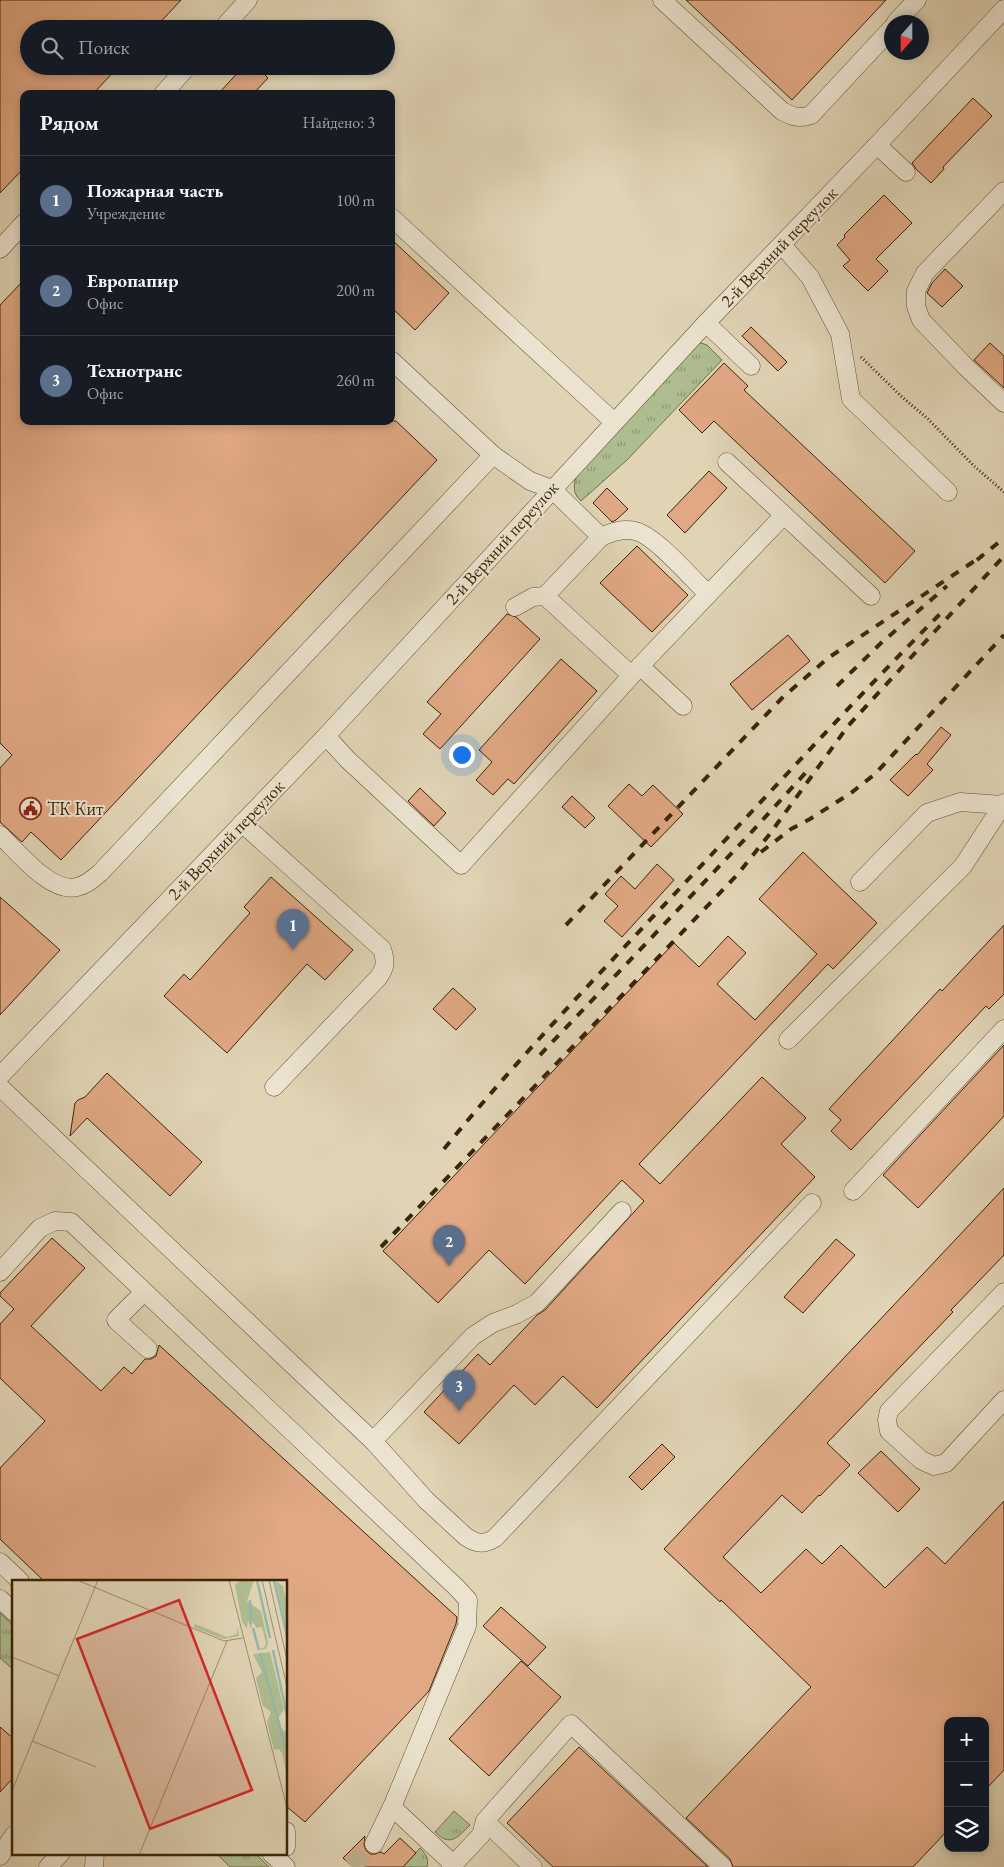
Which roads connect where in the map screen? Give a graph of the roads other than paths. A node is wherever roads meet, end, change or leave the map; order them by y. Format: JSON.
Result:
{"nodes":[{"id":1,"x":248,"y":0,"type":"edge"},
{"id":2,"x":662,"y":0,"type":"edge"},
{"id":3,"x":917,"y":0,"type":"edge"},
{"id":4,"x":997,"y":0,"type":"edge"},
{"id":5,"x":1004,"y":8,"type":"edge"},
{"id":6,"x":903,"y":15,"type":"edge"},
{"id":7,"x":230,"y":20,"type":"edge"},
{"id":8,"x":884,"y":37,"type":"edge"},
{"id":9,"x":180,"y":75,"type":"edge"},
{"id":10,"x":167,"y":90,"type":"edge"},
{"id":11,"x":878,"y":145,"type":"junction"},
{"id":12,"x":906,"y":172,"type":"dead end"},
{"id":13,"x":1004,"y":191,"type":"edge"},
{"id":14,"x":395,"y":222,"type":"edge"},
{"id":15,"x":20,"y":227,"type":"edge"},
{"id":16,"x":782,"y":246,"type":"junction"},
{"id":17,"x":0,"y":249,"type":"edge"},
{"id":18,"x":706,"y":323,"type":"junction"},
{"id":19,"x":395,"y":364,"type":"edge"},
{"id":20,"x":751,"y":366,"type":"dead end"},
{"id":21,"x":1004,"y":403,"type":"edge"},
{"id":22,"x":614,"y":422,"type":"junction"},
{"id":23,"x":493,"y":455,"type":"junction"},
{"id":24,"x":727,"y":462,"type":"dead end"},
{"id":25,"x":552,"y":489,"type":"junction"},
{"id":26,"x":948,"y":492,"type":"dead end"},
{"id":27,"x":784,"y":516,"type":"junction"},
{"id":28,"x":601,"y":537,"type":"junction"},
{"id":29,"x":708,"y":594,"type":"junction"},
{"id":30,"x":545,"y":596,"type":"junction"},
{"id":31,"x":871,"y":596,"type":"dead end"},
{"id":32,"x":515,"y":607,"type":"dead end"},
{"id":33,"x":635,"y":671,"type":"junction"},
{"id":34,"x":683,"y":706,"type":"dead end"},
{"id":35,"x":326,"y":736,"type":"junction"},
{"id":36,"x":1003,"y":804,"type":"edge"},
{"id":37,"x":242,"y":823,"type":"junction"},
{"id":38,"x":0,"y":835,"type":"edge"},
{"id":39,"x":860,"y":882,"type":"dead end"},
{"id":40,"x":1004,"y":1029,"type":"edge"},
{"id":41,"x":788,"y":1040,"type":"dead end"},
{"id":42,"x":0,"y":1076,"type":"edge"},
{"id":43,"x":0,"y":1086,"type":"edge"},
{"id":44,"x":274,"y":1087,"type":"dead end"},
{"id":45,"x":853,"y":1191,"type":"dead end"},
{"id":46,"x":812,"y":1204,"type":"dead end"},
{"id":47,"x":622,"y":1211,"type":"dead end"},
{"id":48,"x":0,"y":1272,"type":"edge"},
{"id":49,"x":144,"y":1292,"type":"junction"},
{"id":50,"x":1004,"y":1292,"type":"edge"},
{"id":51,"x":148,"y":1349,"type":"dead end"},
{"id":52,"x":1004,"y":1400,"type":"edge"},
{"id":53,"x":373,"y":1441,"type":"junction"},
{"id":54,"x":0,"y":1562,"type":"edge"},
{"id":55,"x":19,"y":1580,"type":"edge"},
{"id":56,"x":0,"y":1600,"type":"edge"},
{"id":57,"x":12,"y":1610,"type":"edge"},
{"id":58,"x":392,"y":1807,"type":"junction"},
{"id":59,"x":485,"y":1821,"type":"junction"},
{"id":60,"x":12,"y":1838,"type":"edge"},
{"id":61,"x":374,"y":1844,"type":"tunnel mouth"},
{"id":62,"x":61,"y":1854,"type":"edge"},
{"id":63,"x":95,"y":1854,"type":"edge"},
{"id":64,"x":0,"y":1856,"type":"edge"},
{"id":65,"x":452,"y":1866,"type":"edge"},
{"id":66,"x":48,"y":1867,"type":"edge"},
{"id":67,"x":94,"y":1867,"type":"edge"},
{"id":68,"x":533,"y":1867,"type":"edge"},
{"id":69,"x":723,"y":1867,"type":"edge"}],
"edges":[{"from":1,"to":7,"type":"street"},
{"from":2,"to":8,"type":"street"},
{"from":3,"to":6,"type":"street"},
{"from":4,"to":5,"type":"street"},
{"from":5,"to":11,"type":"street","name":"2-й Верхний переулок"},
{"from":9,"to":10,"type":"street"},
{"from":11,"to":12,"type":"street"},
{"from":11,"to":16,"type":"street","name":"2-й Верхний переулок"},
{"from":13,"to":21,"type":"street"},
{"from":14,"to":22,"type":"street"},
{"from":15,"to":17,"type":"street"},
{"from":16,"to":18,"type":"street","name":"2-й Верхний переулок"},
{"from":16,"to":26,"type":"street"},
{"from":18,"to":20,"type":"street"},
{"from":18,"to":22,"type":"street","name":"2-й Верхний переулок"},
{"from":19,"to":23,"type":"street"},
{"from":22,"to":25,"type":"street","name":"2-й Верхний переулок"},
{"from":23,"to":25,"type":"street"},
{"from":23,"to":38,"type":"street"},
{"from":24,"to":27,"type":"street"},
{"from":25,"to":28,"type":"street"},
{"from":25,"to":35,"type":"street","name":"2-й Верхний переулок"},
{"from":27,"to":29,"type":"street"},
{"from":27,"to":31,"type":"street"},
{"from":28,"to":29,"type":"street"},
{"from":28,"to":30,"type":"street"},
{"from":29,"to":33,"type":"street"},
{"from":30,"to":32,"type":"street"},
{"from":30,"to":33,"type":"street"},
{"from":33,"to":34,"type":"street"},
{"from":33,"to":35,"type":"street"},
{"from":35,"to":37,"type":"street","name":"2-й Верхний переулок"},
{"from":36,"to":39,"type":"street"},
{"from":36,"to":41,"type":"street"},
{"from":37,"to":42,"type":"street","name":"2-й Верхний переулок"},
{"from":37,"to":44,"type":"street"},
{"from":40,"to":45,"type":"street"},
{"from":43,"to":53,"type":"street"},
{"from":46,"to":53,"type":"street"},
{"from":47,"to":53,"type":"street"},
{"from":48,"to":49,"type":"street"},
{"from":49,"to":51,"type":"street"},
{"from":49,"to":58,"type":"street"},
{"from":50,"to":52,"type":"street"},
{"from":54,"to":55,"type":"street"},
{"from":56,"to":57,"type":"street"},
{"from":58,"to":61,"type":"street"},
{"from":58,"to":65,"type":"street"},
{"from":59,"to":65,"type":"street"},
{"from":59,"to":68,"type":"street"},
{"from":59,"to":69,"type":"street"},
{"from":60,"to":64,"type":"street"},
{"from":62,"to":66,"type":"street"},
{"from":63,"to":67,"type":"street"}]}
